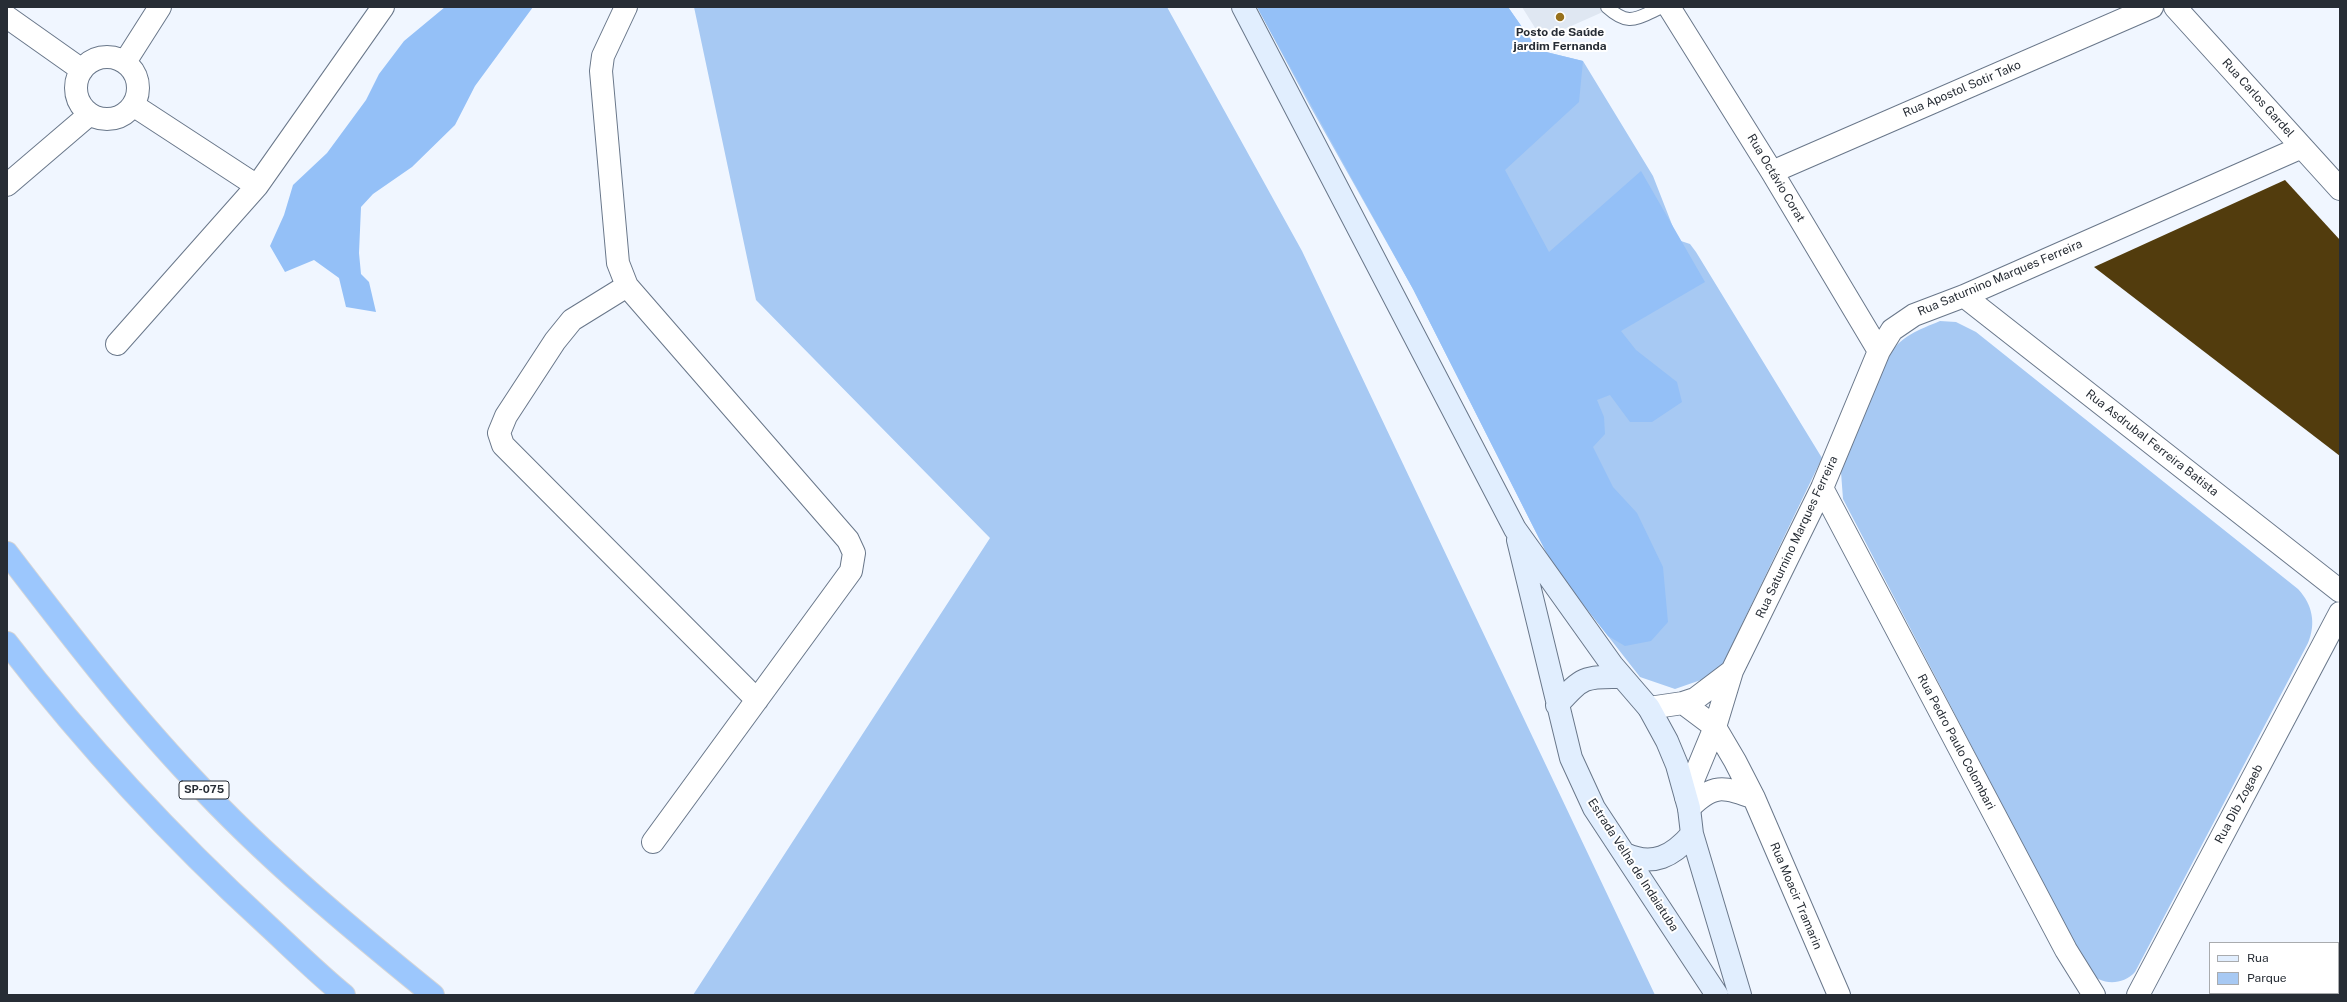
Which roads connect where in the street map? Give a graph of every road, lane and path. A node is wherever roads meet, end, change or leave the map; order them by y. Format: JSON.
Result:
{"nodes":[{"id":1,"x":160,"y":7,"type":"edge"},
{"id":2,"x":383,"y":7,"type":"edge"},
{"id":3,"x":626,"y":7,"type":"edge"},
{"id":4,"x":1243,"y":7,"type":"edge"},
{"id":5,"x":1607,"y":7,"type":"edge"},
{"id":6,"x":1663,"y":7,"type":"edge"},
{"id":7,"x":1669,"y":7,"type":"edge"},
{"id":8,"x":2152,"y":7,"type":"edge"},
{"id":9,"x":2175,"y":7,"type":"edge"},
{"id":10,"x":7,"y":17,"type":"edge"},
{"id":11,"x":125,"y":62,"type":"junction"},
{"id":12,"x":82,"y":70,"type":"junction"},
{"id":13,"x":133,"y":105,"type":"junction"},
{"id":14,"x":90,"y":114,"type":"junction"},
{"id":15,"x":2302,"y":147,"type":"junction"},
{"id":16,"x":1772,"y":172,"type":"junction"},
{"id":17,"x":7,"y":185,"type":"edge"},
{"id":18,"x":257,"y":186,"type":"junction"},
{"id":19,"x":2340,"y":189,"type":"edge"},
{"id":20,"x":627,"y":286,"type":"junction"},
{"id":21,"x":1964,"y":296,"type":"junction"},
{"id":22,"x":117,"y":344,"type":"dead end"},
{"id":23,"x":1879,"y":351,"type":"junction"},
{"id":24,"x":1822,"y":488,"type":"junction"},
{"id":25,"x":1515,"y":529,"type":"junction"},
{"id":26,"x":7,"y":553,"type":"edge"},
{"id":27,"x":2340,"y":591,"type":"edge"},
{"id":28,"x":2340,"y":613,"type":"edge"},
{"id":29,"x":7,"y":643,"type":"edge"},
{"id":30,"x":1732,"y":671,"type":"junction"},
{"id":31,"x":1621,"y":677,"type":"junction"},
{"id":32,"x":757,"y":700,"type":"junction"},
{"id":33,"x":1683,"y":703,"type":"junction"},
{"id":34,"x":1557,"y":705,"type":"junction"},
{"id":35,"x":1649,"y":708,"type":"junction"},
{"id":36,"x":1715,"y":727,"type":"junction"},
{"id":37,"x":1754,"y":798,"type":"junction"},
{"id":38,"x":1688,"y":803,"type":"junction"},
{"id":39,"x":1692,"y":834,"type":"junction"},
{"id":40,"x":653,"y":842,"type":"dead end"},
{"id":41,"x":1625,"y":854,"type":"junction"},
{"id":42,"x":344,"y":995,"type":"edge"},
{"id":43,"x":433,"y":995,"type":"edge"},
{"id":44,"x":1717,"y":995,"type":"edge"},
{"id":45,"x":1740,"y":995,"type":"edge"},
{"id":46,"x":1839,"y":995,"type":"edge"},
{"id":47,"x":2094,"y":995,"type":"edge"},
{"id":48,"x":2138,"y":995,"type":"edge"}],
"edges":[{"from":1,"to":11,"type":"street"},
{"from":2,"to":18,"type":"street"},
{"from":3,"to":20,"type":"street"},
{"from":4,"to":25,"type":"main road"},
{"from":5,"to":6,"type":"lane"},
{"from":7,"to":16,"type":"street","name":"Rua Octávio Corat"},
{"from":8,"to":16,"type":"street","name":"Rua Apostol Sotir Tako"},
{"from":9,"to":15,"type":"street","name":"Rua Carlos Gardel"},
{"from":10,"to":12,"type":"street"},
{"from":11,"to":12,"type":"street"},
{"from":11,"to":13,"type":"street"},
{"from":12,"to":14,"type":"street"},
{"from":13,"to":14,"type":"street"},
{"from":13,"to":18,"type":"street"},
{"from":14,"to":17,"type":"street"},
{"from":15,"to":19,"type":"street","name":"Rua Carlos Gardel"},
{"from":15,"to":21,"type":"street","name":"Rua Saturnino Marques Ferreira"},
{"from":16,"to":23,"type":"street","name":"Rua Octávio Corat"},
{"from":18,"to":22,"type":"street"},
{"from":20,"to":32,"type":"street"},
{"from":20,"to":32,"type":"street"},
{"from":21,"to":23,"type":"street","name":"Rua Saturnino Marques Ferreira"},
{"from":21,"to":27,"type":"street","name":"Rua Asdrubal Ferreira Batista"},
{"from":23,"to":24,"type":"street","name":"Rua Saturnino Marques Ferreira"},
{"from":24,"to":30,"type":"street","name":"Rua Saturnino Marques Ferreira"},
{"from":24,"to":47,"type":"street","name":"Rua Pedro Paulo Colombari"},
{"from":25,"to":31,"type":"main road"},
{"from":25,"to":34,"type":"main road","name":"Estrada Velha de Indaiatuba"},
{"from":26,"to":43,"type":"highway","number":"SP-075"},
{"from":28,"to":48,"type":"street","name":"Rua Dib Zogaeb"},
{"from":29,"to":42,"type":"highway"},
{"from":30,"to":33,"type":"street","name":"Rua Saturnino Marques Ferreira"},
{"from":30,"to":36,"type":"street","name":"Rua Saturnino Marques Ferreira"},
{"from":31,"to":34,"type":"main road"},
{"from":31,"to":35,"type":"main road"},
{"from":32,"to":40,"type":"street"},
{"from":33,"to":35,"type":"street"},
{"from":33,"to":36,"type":"street"},
{"from":34,"to":41,"type":"main road","name":"Estrada Velha de Indaiatuba"},
{"from":35,"to":38,"type":"main road"},
{"from":36,"to":37,"type":"street","name":"Rua Moacir Tramarin"},
{"from":36,"to":38,"type":"street","name":"Rua Saturnino Marques Ferreira"},
{"from":37,"to":38,"type":"street"},
{"from":37,"to":46,"type":"street","name":"Rua Moacir Tramarin"},
{"from":38,"to":39,"type":"main road"},
{"from":39,"to":41,"type":"main road"},
{"from":39,"to":45,"type":"main road"},
{"from":41,"to":44,"type":"main road","name":"Estrada Velha de Indaiatuba"}]}
